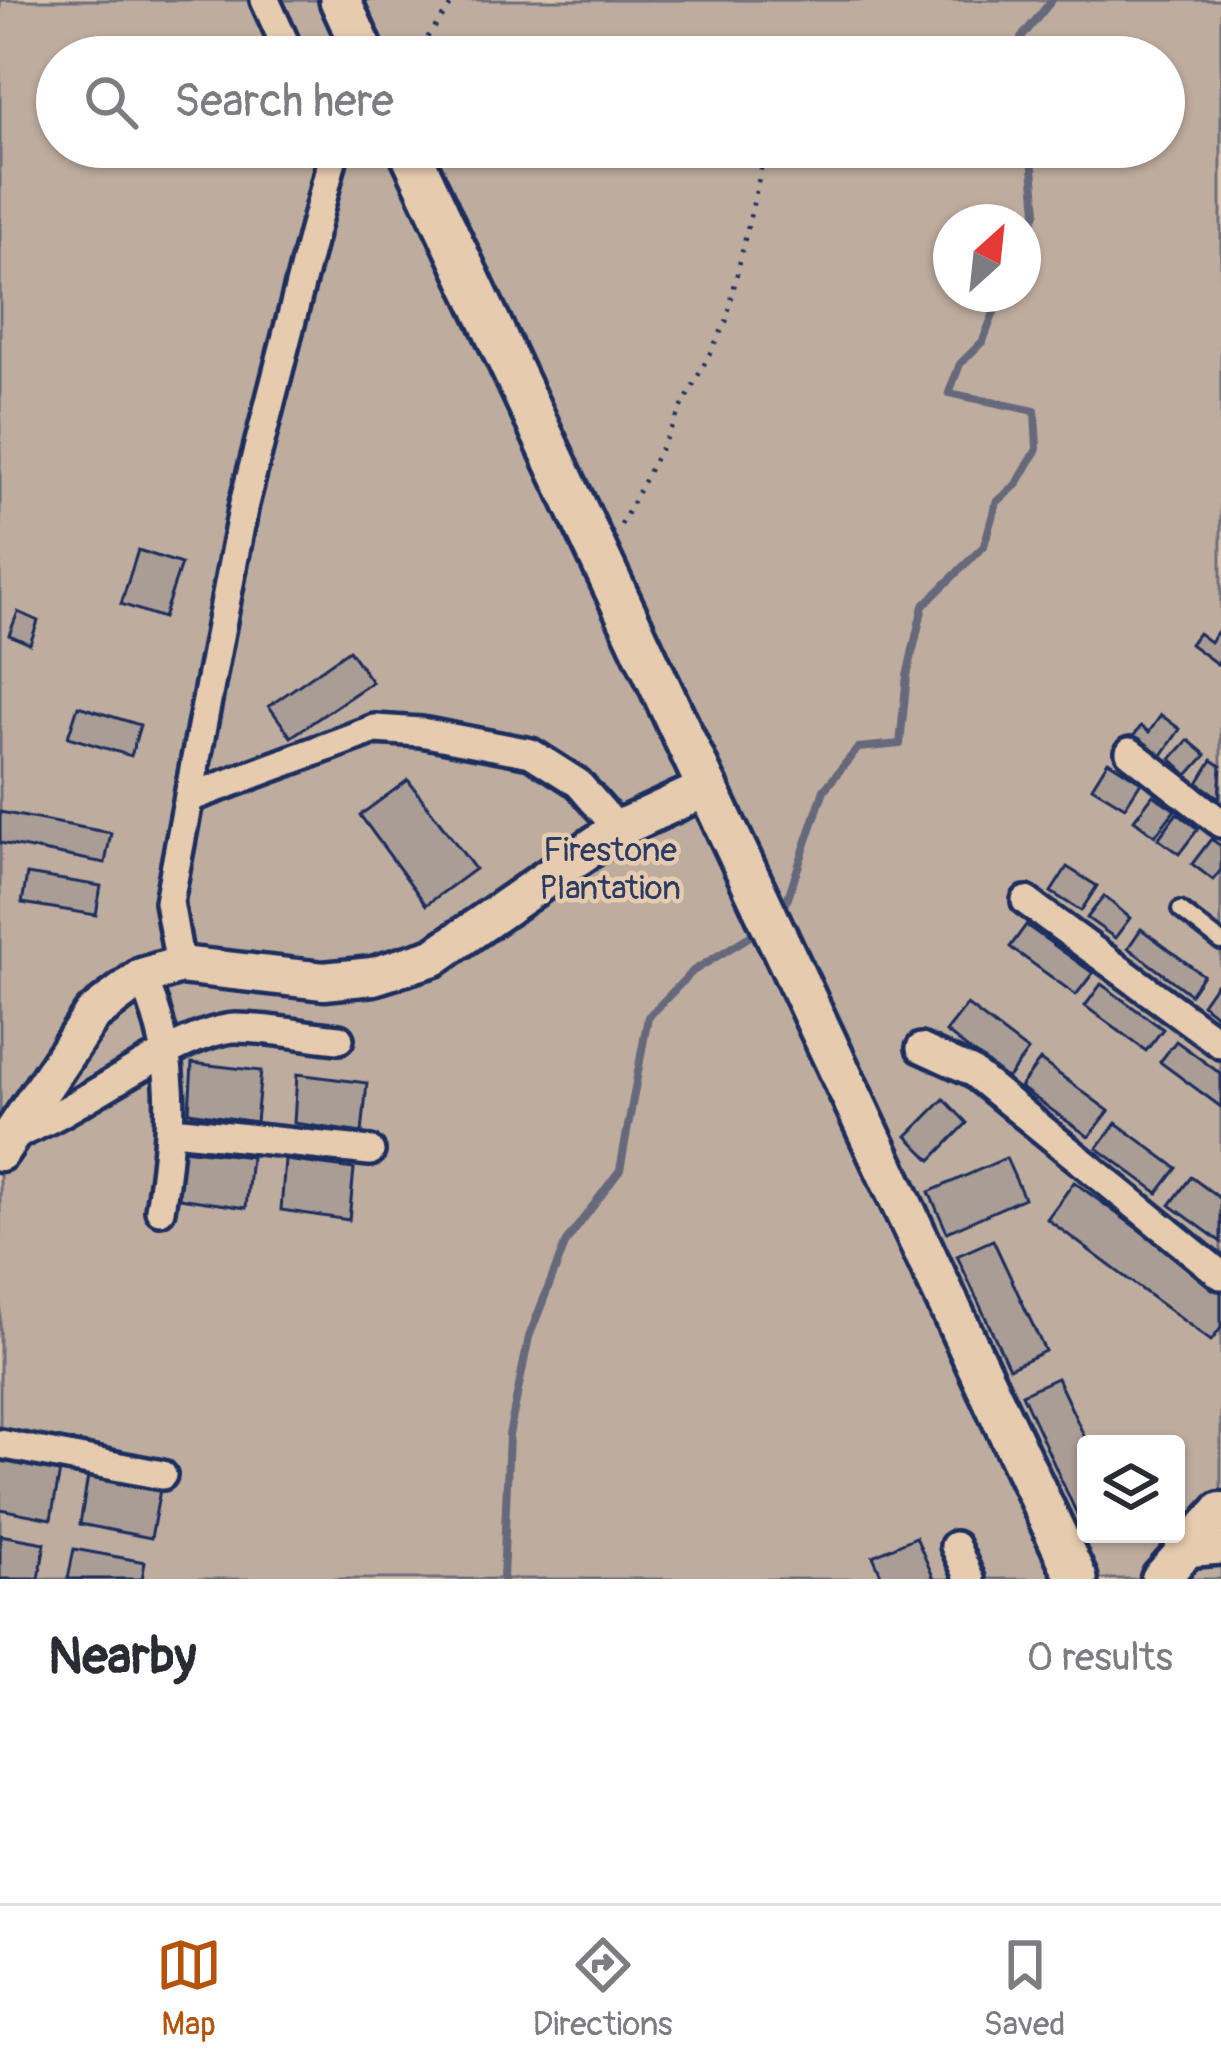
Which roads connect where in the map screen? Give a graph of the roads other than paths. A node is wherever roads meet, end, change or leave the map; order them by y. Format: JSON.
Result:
{"nodes":[{"id":1,"x":265,"y":0,"type":"edge"},
{"id":2,"x":340,"y":0,"type":"edge"},
{"id":3,"x":281,"y":36,"type":"edge"},
{"id":4,"x":356,"y":36,"type":"edge"},
{"id":5,"x":330,"y":168,"type":"edge"},
{"id":6,"x":418,"y":168,"type":"edge"},
{"id":7,"x":1130,"y":752,"type":"dead end"},
{"id":8,"x":709,"y":788,"type":"junction"},
{"id":9,"x":189,"y":798,"type":"junction"},
{"id":10,"x":1221,"y":823,"type":"edge"},
{"id":11,"x":618,"y":829,"type":"junction"},
{"id":12,"x":1026,"y":901,"type":"dead end"},
{"id":13,"x":1180,"y":910,"type":"dead end"},
{"id":14,"x":1221,"y":941,"type":"edge"},
{"id":15,"x":180,"y":965,"type":"junction"},
{"id":16,"x":142,"y":977,"type":"junction"},
{"id":17,"x":339,"y":1040,"type":"dead end"},
{"id":18,"x":1221,"y":1044,"type":"edge"},
{"id":19,"x":921,"y":1048,"type":"dead end"},
{"id":20,"x":167,"y":1053,"type":"junction"},
{"id":21,"x":173,"y":1130,"type":"junction"},
{"id":22,"x":8,"y":1143,"type":"edge"},
{"id":23,"x":370,"y":1151,"type":"dead end"},
{"id":24,"x":160,"y":1210,"type":"dead end"},
{"id":25,"x":1221,"y":1275,"type":"edge"},
{"id":26,"x":0,"y":1444,"type":"edge"},
{"id":27,"x":162,"y":1475,"type":"dead end"},
{"id":28,"x":1221,"y":1510,"type":"edge"},
{"id":29,"x":955,"y":1546,"type":"dead end"},
{"id":30,"x":1221,"y":1550,"type":"edge"},
{"id":31,"x":1172,"y":1566,"type":"edge"},
{"id":32,"x":970,"y":1579,"type":"edge"},
{"id":33,"x":1077,"y":1579,"type":"edge"}],
"edges":[{"from":1,"to":3,"type":"street"},
{"from":2,"to":4,"type":"main road"},
{"from":5,"to":9,"type":"street"},
{"from":6,"to":8,"type":"main road"},
{"from":7,"to":10,"type":"street"},
{"from":8,"to":11,"type":"street"},
{"from":8,"to":33,"type":"main road"},
{"from":9,"to":11,"type":"street"},
{"from":9,"to":15,"type":"street"},
{"from":11,"to":15,"type":"street"},
{"from":12,"to":18,"type":"street"},
{"from":13,"to":14,"type":"lane"},
{"from":15,"to":16,"type":"street"},
{"from":16,"to":20,"type":"street"},
{"from":16,"to":22,"type":"street"},
{"from":17,"to":20,"type":"street"},
{"from":19,"to":25,"type":"street"},
{"from":20,"to":21,"type":"street"},
{"from":20,"to":22,"type":"street"},
{"from":21,"to":23,"type":"street"},
{"from":21,"to":24,"type":"street"},
{"from":26,"to":27,"type":"street"},
{"from":28,"to":31,"type":"street"},
{"from":29,"to":32,"type":"street"},
{"from":30,"to":31,"type":"street"}]}
